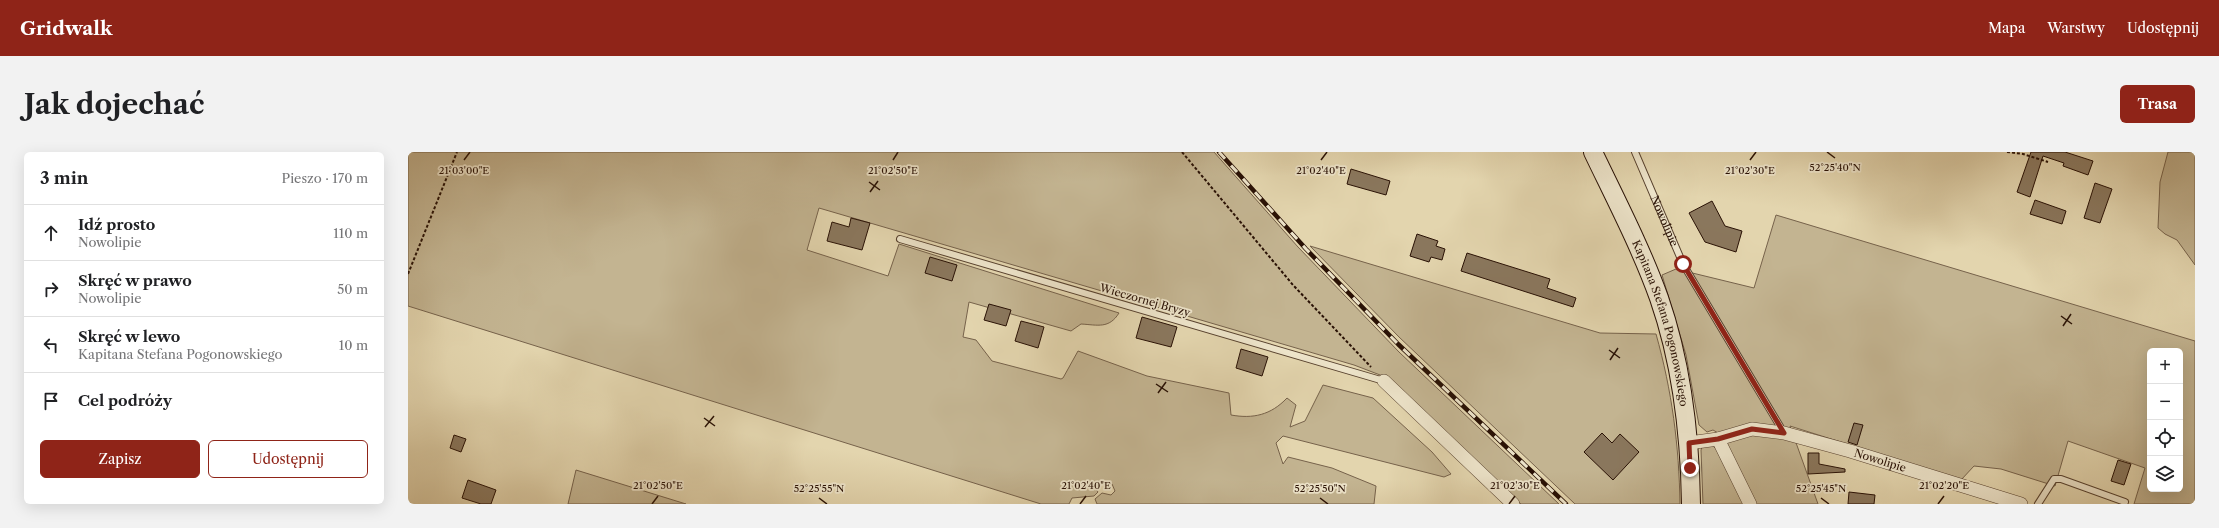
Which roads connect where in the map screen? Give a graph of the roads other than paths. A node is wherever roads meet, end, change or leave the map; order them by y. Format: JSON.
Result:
{"nodes":[{"id":1,"x":1593,"y":152,"type":"edge"},
{"id":2,"x":1635,"y":152,"type":"edge"},
{"id":3,"x":900,"y":239,"type":"dead end"},
{"id":4,"x":1384,"y":380,"type":"joint"},
{"id":5,"x":1784,"y":433,"type":"junction"},
{"id":6,"x":1718,"y":439,"type":"junction"},
{"id":7,"x":1689,"y":443,"type":"junction"},
{"id":8,"x":2125,"y":502,"type":"dead end"},
{"id":9,"x":1513,"y":504,"type":"edge"},
{"id":10,"x":1690,"y":504,"type":"edge"},
{"id":11,"x":1750,"y":504,"type":"edge"},
{"id":12,"x":2021,"y":504,"type":"edge"},
{"id":13,"x":2038,"y":504,"type":"edge"}],
"edges":[{"from":1,"to":7,"type":"main road","name":"Kapitana Stefana Pogonowskiego"},
{"from":2,"to":5,"type":"lane","name":"Nowolipie"},
{"from":3,"to":4,"type":"lane","name":"Wieczornej Bryzy"},
{"from":4,"to":9,"type":"street"},
{"from":5,"to":6,"type":"street","name":"Nowolipie"},
{"from":5,"to":12,"type":"street","name":"Nowolipie"},
{"from":6,"to":7,"type":"street","name":"Nowolipie"},
{"from":6,"to":11,"type":"street"},
{"from":7,"to":10,"type":"main road","name":"Kapitana Stefana Pogonowskiego"},
{"from":8,"to":13,"type":"lane"}]}
